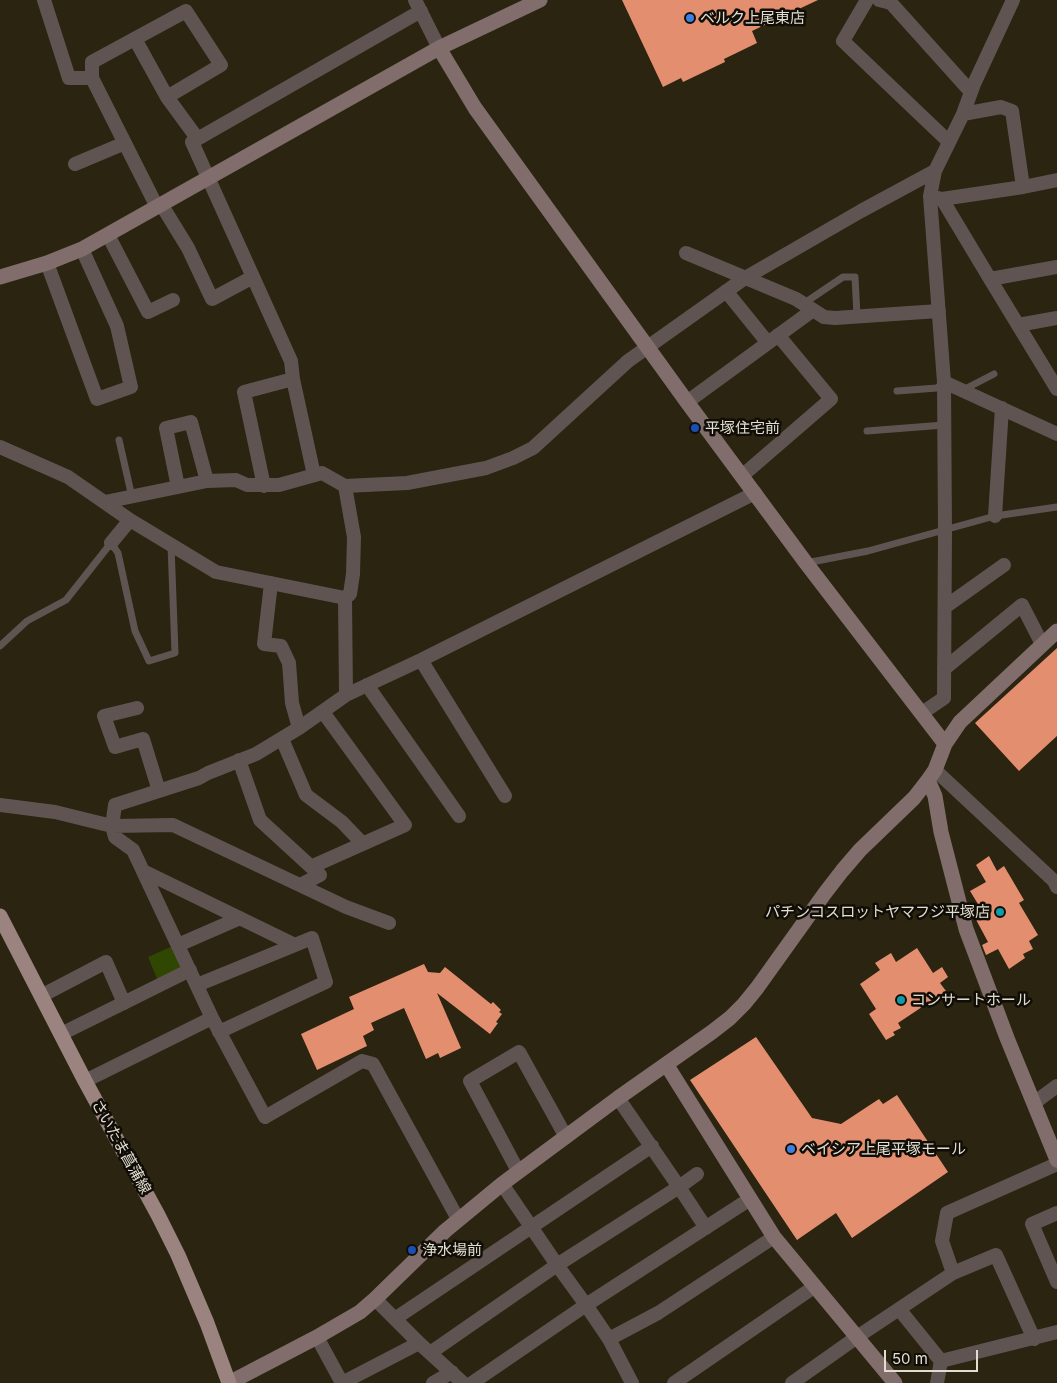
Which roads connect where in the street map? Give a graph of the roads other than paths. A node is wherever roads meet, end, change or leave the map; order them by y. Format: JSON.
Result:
{"nodes":[{"id":1,"x":44,"y":0,"type":"edge"},
{"id":2,"x":540,"y":0,"type":"edge"},
{"id":3,"x":867,"y":0,"type":"edge"},
{"id":4,"x":879,"y":0,"type":"edge"},
{"id":5,"x":1013,"y":0,"type":"edge"},
{"id":6,"x":418,"y":6,"type":"edge"},
{"id":7,"x":135,"y":39,"type":"junction"},
{"id":8,"x":439,"y":48,"type":"junction"},
{"id":9,"x":92,"y":78,"type":"junction"},
{"id":10,"x":971,"y":92,"type":"junction"},
{"id":11,"x":167,"y":97,"type":"junction"},
{"id":12,"x":963,"y":114,"type":"junction"},
{"id":13,"x":197,"y":138,"type":"junction"},
{"id":14,"x":949,"y":142,"type":"junction"},
{"id":15,"x":125,"y":143,"type":"junction"},
{"id":16,"x":75,"y":164,"type":"dead end"},
{"id":17,"x":935,"y":171,"type":"junction"},
{"id":18,"x":207,"y":178,"type":"junction"},
{"id":19,"x":1057,"y":180,"type":"edge"},
{"id":20,"x":1023,"y":187,"type":"junction"},
{"id":21,"x":936,"y":198,"type":"junction"},
{"id":22,"x":159,"y":206,"type":"junction"},
{"id":23,"x":108,"y":235,"type":"junction"},
{"id":24,"x":82,"y":250,"type":"junction"},
{"id":25,"x":686,"y":253,"type":"dead end"},
{"id":26,"x":47,"y":263,"type":"junction"},
{"id":27,"x":1057,"y":268,"type":"edge"},
{"id":28,"x":0,"y":277,"type":"edge"},
{"id":29,"x":253,"y":277,"type":"junction"},
{"id":30,"x":745,"y":278,"type":"junction"},
{"id":31,"x":990,"y":279,"type":"junction"},
{"id":32,"x":726,"y":292,"type":"junction"},
{"id":33,"x":173,"y":300,"type":"dead end"},
{"id":34,"x":808,"y":307,"type":"junction"},
{"id":35,"x":939,"y":311,"type":"junction"},
{"id":36,"x":857,"y":316,"type":"junction"},
{"id":37,"x":1057,"y":318,"type":"edge"},
{"id":38,"x":1018,"y":325,"type":"junction"},
{"id":39,"x":773,"y":339,"type":"junction"},
{"id":40,"x":649,"y":348,"type":"junction"},
{"id":41,"x":994,"y":374,"type":"dead end"},
{"id":42,"x":293,"y":379,"type":"junction"},
{"id":43,"x":944,"y":382,"type":"junction"},
{"id":44,"x":1057,"y":389,"type":"edge"},
{"id":45,"x":962,"y":390,"type":"junction"},
{"id":46,"x":897,"y":391,"type":"dead end"},
{"id":47,"x":687,"y":402,"type":"junction"},
{"id":48,"x":1002,"y":408,"type":"junction"},
{"id":49,"x":944,"y":425,"type":"junction"},
{"id":50,"x":866,"y":432,"type":"dead end"},
{"id":51,"x":1057,"y":434,"type":"edge"},
{"id":52,"x":120,"y":440,"type":"dead end"},
{"id":53,"x":0,"y":447,"type":"edge"},
{"id":54,"x":314,"y":475,"type":"junction"},
{"id":55,"x":742,"y":475,"type":"junction"},
{"id":56,"x":207,"y":481,"type":"junction"},
{"id":57,"x":264,"y":486,"type":"junction"},
{"id":58,"x":345,"y":486,"type":"junction"},
{"id":59,"x":178,"y":487,"type":"junction"},
{"id":60,"x":755,"y":493,"type":"junction"},
{"id":61,"x":132,"y":497,"type":"junction"},
{"id":62,"x":105,"y":502,"type":"junction"},
{"id":63,"x":1057,"y":507,"type":"edge"},
{"id":64,"x":995,"y":516,"type":"junction"},
{"id":65,"x":130,"y":520,"type":"junction"},
{"id":66,"x":945,"y":531,"type":"junction"},
{"id":67,"x":111,"y":543,"type":"junction"},
{"id":68,"x":171,"y":545,"type":"junction"},
{"id":69,"x":806,"y":563,"type":"junction"},
{"id":70,"x":1004,"y":565,"type":"dead end"},
{"id":71,"x":270,"y":583,"type":"junction"},
{"id":72,"x":345,"y":598,"type":"junction"},
{"id":73,"x":945,"y":607,"type":"junction"},
{"id":74,"x":1057,"y":631,"type":"edge"},
{"id":75,"x":1042,"y":644,"type":"junction"},
{"id":76,"x":0,"y":646,"type":"edge"},
{"id":77,"x":420,"y":660,"type":"junction"},
{"id":78,"x":944,"y":669,"type":"junction"},
{"id":79,"x":367,"y":685,"type":"junction"},
{"id":80,"x":346,"y":695,"type":"junction"},
{"id":81,"x":138,"y":708,"type":"dead end"},
{"id":82,"x":323,"y":712,"type":"junction"},
{"id":83,"x":922,"y":713,"type":"junction"},
{"id":84,"x":299,"y":728,"type":"junction"},
{"id":85,"x":282,"y":739,"type":"junction"},
{"id":86,"x":945,"y":744,"type":"junction"},
{"id":87,"x":239,"y":760,"type":"junction"},
{"id":88,"x":932,"y":775,"type":"junction"},
{"id":89,"x":159,"y":791,"type":"junction"},
{"id":90,"x":505,"y":796,"type":"dead end"},
{"id":91,"x":0,"y":805,"type":"edge"},
{"id":92,"x":459,"y":816,"type":"dead end"},
{"id":93,"x":112,"y":826,"type":"junction"},
{"id":94,"x":363,"y":844,"type":"junction"},
{"id":95,"x":313,"y":866,"type":"junction"},
{"id":96,"x":143,"y":871,"type":"junction"},
{"id":97,"x":300,"y":885,"type":"junction"},
{"id":98,"x":1057,"y":887,"type":"edge"},
{"id":99,"x":0,"y":916,"type":"edge"},
{"id":100,"x":240,"y":918,"type":"junction"},
{"id":101,"x":389,"y":923,"type":"dead end"},
{"id":102,"x":178,"y":945,"type":"junction"},
{"id":103,"x":295,"y":945,"type":"junction"},
{"id":104,"x":190,"y":970,"type":"junction"},
{"id":105,"x":197,"y":985,"type":"junction"},
{"id":106,"x":41,"y":996,"type":"junction"},
{"id":107,"x":124,"y":1003,"type":"junction"},
{"id":108,"x":212,"y":1018,"type":"junction"},
{"id":109,"x":219,"y":1032,"type":"junction"},
{"id":110,"x":61,"y":1034,"type":"junction"},
{"id":111,"x":666,"y":1064,"type":"junction"},
{"id":112,"x":85,"y":1081,"type":"junction"},
{"id":113,"x":1057,"y":1086,"type":"edge"},
{"id":114,"x":618,"y":1098,"type":"junction"},
{"id":115,"x":1034,"y":1102,"type":"junction"},
{"id":116,"x":566,"y":1138,"type":"junction"},
{"id":117,"x":652,"y":1146,"type":"junction"},
{"id":118,"x":1057,"y":1160,"type":"edge"},
{"id":119,"x":1057,"y":1164,"type":"edge"},
{"id":120,"x":518,"y":1171,"type":"junction"},
{"id":121,"x":697,"y":1174,"type":"dead end"},
{"id":122,"x":502,"y":1184,"type":"junction"},
{"id":123,"x":679,"y":1187,"type":"junction"},
{"id":124,"x":750,"y":1199,"type":"junction"},
{"id":125,"x":1057,"y":1213,"type":"edge"},
{"id":126,"x":458,"y":1219,"type":"junction"},
{"id":127,"x":531,"y":1227,"type":"junction"},
{"id":128,"x":706,"y":1228,"type":"junction"},
{"id":129,"x":774,"y":1237,"type":"junction"},
{"id":130,"x":557,"y":1266,"type":"junction"},
{"id":131,"x":953,"y":1273,"type":"junction"},
{"id":132,"x":1057,"y":1282,"type":"edge"},
{"id":133,"x":814,"y":1287,"type":"junction"},
{"id":134,"x":375,"y":1299,"type":"junction"},
{"id":135,"x":586,"y":1305,"type":"junction"},
{"id":136,"x":899,"y":1309,"type":"junction"},
{"id":137,"x":396,"y":1318,"type":"junction"},
{"id":138,"x":1057,"y":1332,"type":"edge"},
{"id":139,"x":317,"y":1337,"type":"junction"},
{"id":140,"x":857,"y":1337,"type":"junction"},
{"id":141,"x":609,"y":1339,"type":"junction"},
{"id":142,"x":1034,"y":1339,"type":"junction"},
{"id":143,"x":419,"y":1343,"type":"junction"},
{"id":144,"x":430,"y":1353,"type":"junction"},
{"id":145,"x":941,"y":1362,"type":"junction"},
{"id":146,"x":452,"y":1372,"type":"junction"},
{"id":147,"x":229,"y":1383,"type":"edge"},
{"id":148,"x":342,"y":1383,"type":"edge"},
{"id":149,"x":433,"y":1383,"type":"edge"},
{"id":150,"x":463,"y":1383,"type":"edge"},
{"id":151,"x":472,"y":1383,"type":"edge"},
{"id":152,"x":632,"y":1383,"type":"edge"},
{"id":153,"x":674,"y":1383,"type":"edge"},
{"id":154,"x":792,"y":1383,"type":"edge"},
{"id":155,"x":895,"y":1383,"type":"edge"},
{"id":156,"x":937,"y":1383,"type":"edge"}],
"edges":[{"from":1,"to":9,"type":"street"},
{"from":2,"to":8,"type":"street"},
{"from":3,"to":14,"type":"street"},
{"from":4,"to":10,"type":"street"},
{"from":5,"to":10,"type":"street"},
{"from":6,"to":8,"type":"street"},
{"from":6,"to":13,"type":"street"},
{"from":7,"to":9,"type":"street"},
{"from":7,"to":11,"type":"street"},
{"from":7,"to":11,"type":"street"},
{"from":8,"to":18,"type":"street"},
{"from":8,"to":40,"type":"street"},
{"from":9,"to":15,"type":"street"},
{"from":10,"to":12,"type":"street"},
{"from":11,"to":13,"type":"street"},
{"from":12,"to":14,"type":"street"},
{"from":12,"to":20,"type":"street"},
{"from":13,"to":18,"type":"street"},
{"from":14,"to":17,"type":"street"},
{"from":15,"to":16,"type":"street"},
{"from":15,"to":22,"type":"street"},
{"from":17,"to":21,"type":"street"},
{"from":17,"to":30,"type":"street"},
{"from":18,"to":22,"type":"street"},
{"from":18,"to":29,"type":"street"},
{"from":19,"to":20,"type":"street"},
{"from":20,"to":21,"type":"street"},
{"from":21,"to":31,"type":"street"},
{"from":21,"to":35,"type":"street"},
{"from":22,"to":23,"type":"street"},
{"from":22,"to":29,"type":"street"},
{"from":23,"to":24,"type":"street"},
{"from":23,"to":33,"type":"street"},
{"from":24,"to":26,"type":"street"},
{"from":24,"to":26,"type":"street"},
{"from":25,"to":30,"type":"street"},
{"from":26,"to":28,"type":"street"},
{"from":27,"to":31,"type":"street"},
{"from":29,"to":42,"type":"street"},
{"from":30,"to":32,"type":"street"},
{"from":30,"to":34,"type":"street"},
{"from":31,"to":38,"type":"street"},
{"from":32,"to":39,"type":"street"},
{"from":32,"to":40,"type":"street"},
{"from":34,"to":36,"type":"street"},
{"from":34,"to":36,"type":"lane"},
{"from":34,"to":39,"type":"street"},
{"from":35,"to":36,"type":"street"},
{"from":35,"to":43,"type":"street"},
{"from":37,"to":38,"type":"street"},
{"from":38,"to":44,"type":"street"},
{"from":39,"to":47,"type":"street"},
{"from":39,"to":55,"type":"street"},
{"from":40,"to":47,"type":"street"},
{"from":40,"to":58,"type":"street"},
{"from":41,"to":45,"type":"lane"},
{"from":42,"to":54,"type":"street"},
{"from":42,"to":57,"type":"street"},
{"from":43,"to":45,"type":"street"},
{"from":43,"to":46,"type":"lane"},
{"from":43,"to":49,"type":"street"},
{"from":45,"to":48,"type":"street"},
{"from":47,"to":55,"type":"street"},
{"from":48,"to":51,"type":"street"},
{"from":48,"to":64,"type":"street"},
{"from":49,"to":50,"type":"lane"},
{"from":49,"to":66,"type":"street"},
{"from":52,"to":61,"type":"lane"},
{"from":53,"to":62,"type":"street"},
{"from":54,"to":57,"type":"street"},
{"from":54,"to":58,"type":"street"},
{"from":55,"to":60,"type":"street"},
{"from":56,"to":57,"type":"street"},
{"from":56,"to":59,"type":"street"},
{"from":56,"to":59,"type":"street"},
{"from":58,"to":72,"type":"street"},
{"from":59,"to":61,"type":"street"},
{"from":60,"to":69,"type":"street"},
{"from":60,"to":77,"type":"street"},
{"from":61,"to":62,"type":"street"},
{"from":62,"to":65,"type":"street"},
{"from":63,"to":64,"type":"lane"},
{"from":64,"to":66,"type":"lane"},
{"from":65,"to":67,"type":"street"},
{"from":65,"to":68,"type":"street"},
{"from":66,"to":69,"type":"lane"},
{"from":66,"to":73,"type":"street"},
{"from":67,"to":68,"type":"lane"},
{"from":67,"to":76,"type":"lane"},
{"from":68,"to":71,"type":"street"},
{"from":69,"to":83,"type":"street"},
{"from":70,"to":73,"type":"street"},
{"from":71,"to":72,"type":"street"},
{"from":71,"to":84,"type":"street"},
{"from":72,"to":80,"type":"street"},
{"from":73,"to":78,"type":"street"},
{"from":74,"to":75,"type":"street"},
{"from":75,"to":78,"type":"street"},
{"from":75,"to":86,"type":"street"},
{"from":77,"to":79,"type":"street"},
{"from":77,"to":90,"type":"street"},
{"from":78,"to":83,"type":"street"},
{"from":79,"to":80,"type":"street"},
{"from":79,"to":92,"type":"street"},
{"from":80,"to":82,"type":"street"},
{"from":81,"to":89,"type":"street"},
{"from":82,"to":84,"type":"street"},
{"from":82,"to":94,"type":"street"},
{"from":83,"to":86,"type":"street"},
{"from":84,"to":85,"type":"street"},
{"from":85,"to":87,"type":"street"},
{"from":85,"to":94,"type":"street"},
{"from":86,"to":88,"type":"street"},
{"from":87,"to":89,"type":"street"},
{"from":87,"to":95,"type":"street"},
{"from":88,"to":98,"type":"street"},
{"from":88,"to":111,"type":"street"},
{"from":88,"to":115,"type":"street"},
{"from":89,"to":93,"type":"street"},
{"from":91,"to":93,"type":"street"},
{"from":93,"to":96,"type":"street"},
{"from":93,"to":97,"type":"street"},
{"from":94,"to":95,"type":"street"},
{"from":95,"to":97,"type":"street"},
{"from":96,"to":100,"type":"street"},
{"from":96,"to":102,"type":"street"},
{"from":97,"to":101,"type":"street"},
{"from":99,"to":106,"type":"main road","name":"さいたま菖蒲線"},
{"from":100,"to":102,"type":"street"},
{"from":100,"to":103,"type":"street"},
{"from":102,"to":104,"type":"street"},
{"from":103,"to":105,"type":"street"},
{"from":103,"to":109,"type":"street"},
{"from":104,"to":105,"type":"street"},
{"from":104,"to":107,"type":"street"},
{"from":105,"to":108,"type":"street"},
{"from":106,"to":107,"type":"street"},
{"from":106,"to":110,"type":"main road","name":"さいたま菖蒲線"},
{"from":107,"to":110,"type":"street"},
{"from":108,"to":109,"type":"street"},
{"from":108,"to":112,"type":"street"},
{"from":109,"to":126,"type":"street"},
{"from":110,"to":112,"type":"main road","name":"さいたま菖蒲線"},
{"from":111,"to":114,"type":"street"},
{"from":111,"to":124,"type":"street"},
{"from":112,"to":147,"type":"main road","name":"さいたま菖蒲線"},
{"from":113,"to":115,"type":"street"},
{"from":114,"to":116,"type":"street"},
{"from":114,"to":117,"type":"street"},
{"from":115,"to":118,"type":"street"},
{"from":116,"to":120,"type":"street"},
{"from":116,"to":120,"type":"street"},
{"from":117,"to":123,"type":"street"},
{"from":117,"to":127,"type":"street"},
{"from":119,"to":131,"type":"street"},
{"from":120,"to":122,"type":"street"},
{"from":121,"to":123,"type":"street"},
{"from":122,"to":126,"type":"street"},
{"from":122,"to":127,"type":"street"},
{"from":123,"to":128,"type":"street"},
{"from":123,"to":130,"type":"street"},
{"from":124,"to":128,"type":"street"},
{"from":124,"to":129,"type":"street"},
{"from":125,"to":132,"type":"street"},
{"from":126,"to":134,"type":"street"},
{"from":127,"to":130,"type":"street"},
{"from":127,"to":137,"type":"street"},
{"from":128,"to":135,"type":"street"},
{"from":129,"to":133,"type":"street"},
{"from":129,"to":141,"type":"street"},
{"from":130,"to":135,"type":"street"},
{"from":130,"to":144,"type":"street"},
{"from":131,"to":136,"type":"street"},
{"from":131,"to":142,"type":"street"},
{"from":133,"to":140,"type":"street"},
{"from":133,"to":153,"type":"street"},
{"from":134,"to":137,"type":"street"},
{"from":134,"to":139,"type":"street"},
{"from":135,"to":141,"type":"street"},
{"from":135,"to":151,"type":"street"},
{"from":136,"to":140,"type":"street"},
{"from":136,"to":145,"type":"street"},
{"from":137,"to":143,"type":"street"},
{"from":138,"to":142,"type":"street"},
{"from":139,"to":147,"type":"street"},
{"from":139,"to":148,"type":"street"},
{"from":140,"to":154,"type":"street"},
{"from":140,"to":155,"type":"street"},
{"from":141,"to":152,"type":"street"},
{"from":142,"to":145,"type":"street"},
{"from":143,"to":144,"type":"street"},
{"from":143,"to":148,"type":"street"},
{"from":144,"to":146,"type":"street"},
{"from":145,"to":156,"type":"street"},
{"from":146,"to":149,"type":"street"},
{"from":146,"to":150,"type":"street"}]}
